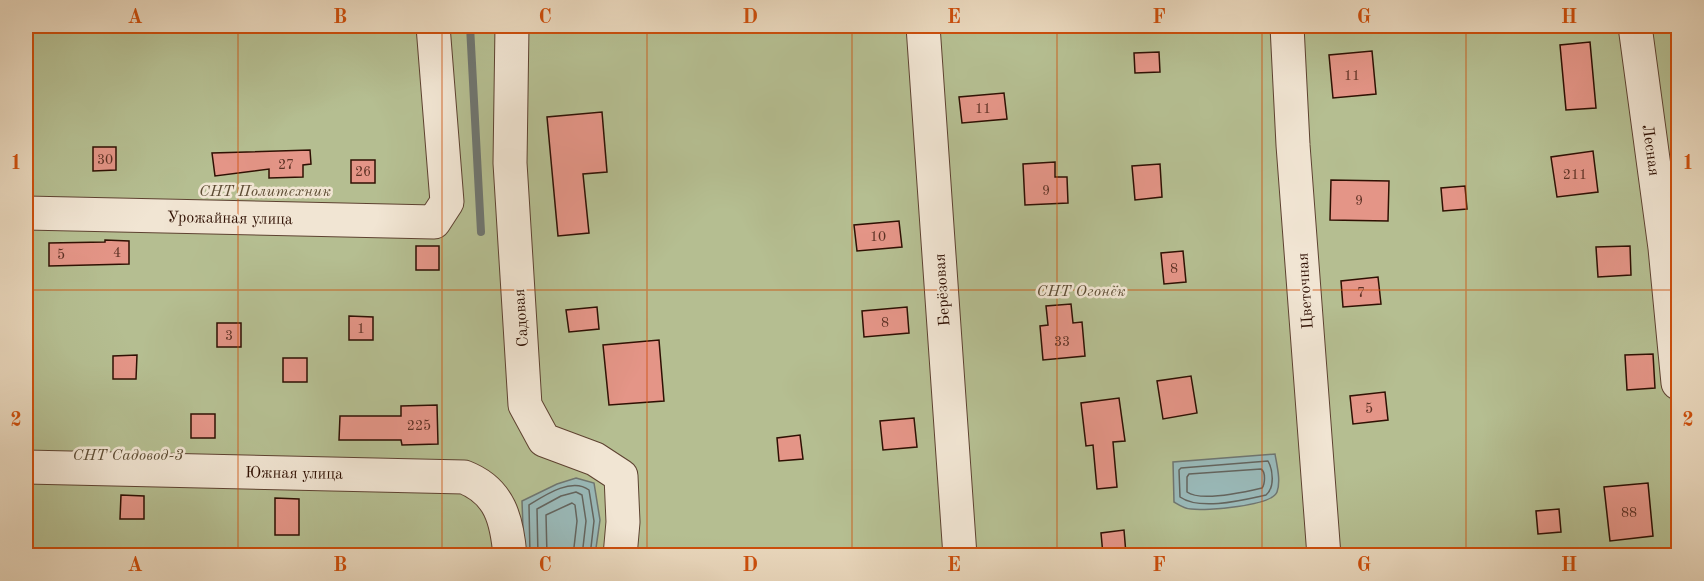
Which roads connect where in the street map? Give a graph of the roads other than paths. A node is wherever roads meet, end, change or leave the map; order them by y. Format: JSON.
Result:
{"nodes":[{"id":1,"x":433,"y":26,"type":"edge"},
{"id":2,"x":513,"y":26,"type":"edge"},
{"id":3,"x":923,"y":26,"type":"edge"},
{"id":4,"x":1287,"y":26,"type":"edge"},
{"id":5,"x":1635,"y":26,"type":"edge"},
{"id":6,"x":26,"y":213,"type":"edge"},
{"id":7,"x":1678,"y":383,"type":"edge"},
{"id":8,"x":26,"y":467,"type":"edge"},
{"id":9,"x":510,"y":555,"type":"edge"},
{"id":10,"x":620,"y":555,"type":"edge"},
{"id":11,"x":960,"y":555,"type":"edge"},
{"id":12,"x":1324,"y":555,"type":"edge"}],
"edges":[{"from":1,"to":6,"type":"lane","name":"Урожайная улица"},
{"from":2,"to":10,"type":"lane","name":"Садовая"},
{"from":3,"to":11,"type":"lane","name":"Берёзовая"},
{"from":4,"to":12,"type":"lane","name":"Цветочная"},
{"from":5,"to":7,"type":"lane","name":"Лесная"},
{"from":8,"to":9,"type":"lane","name":"Южная улица"}]}
